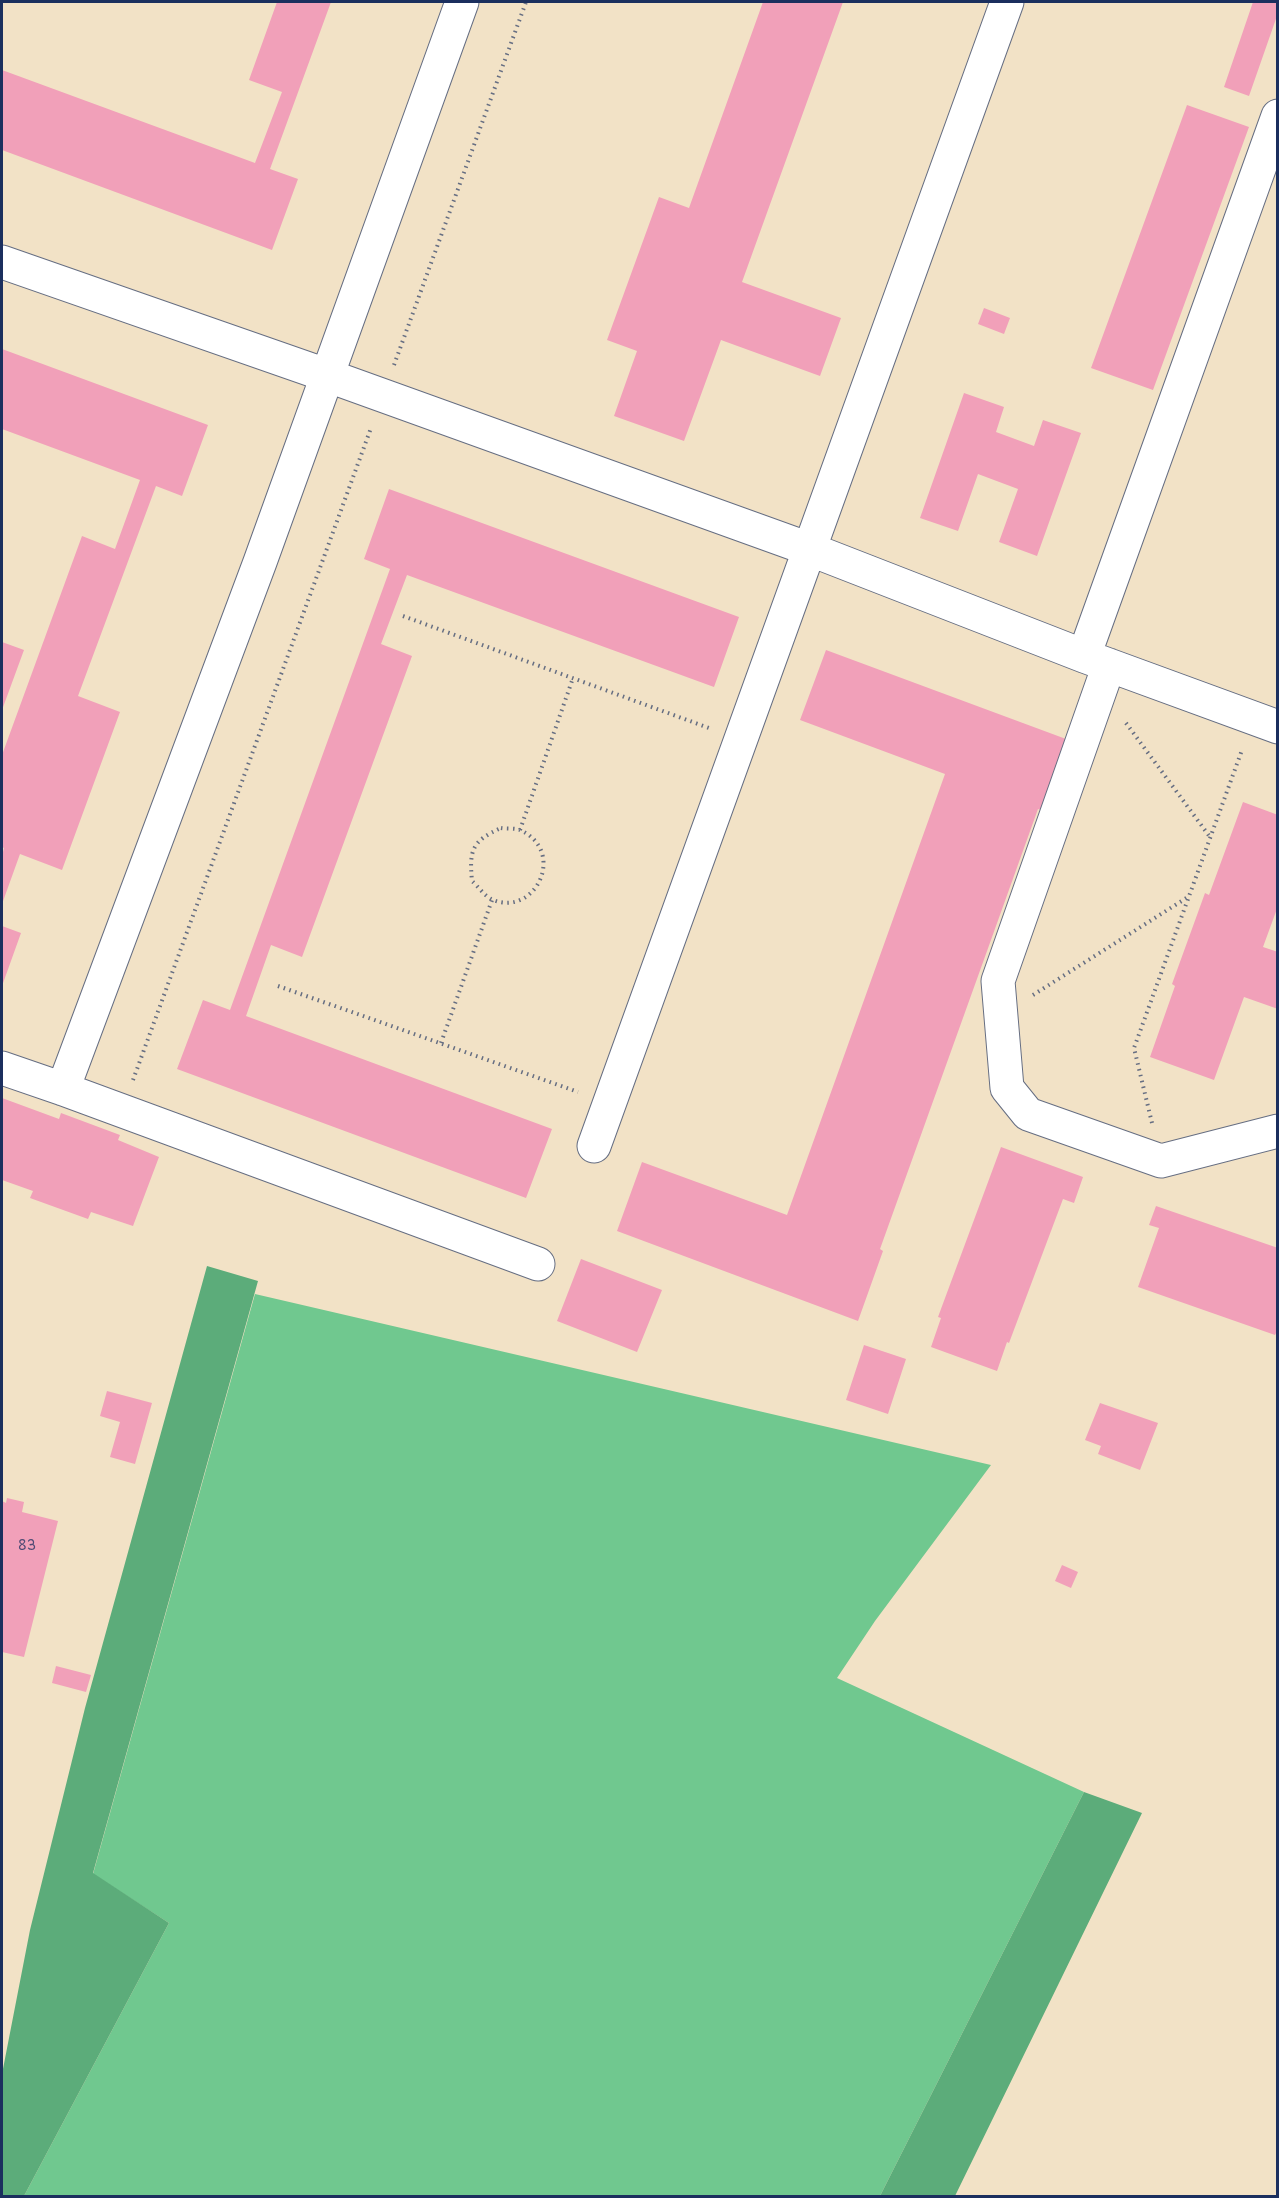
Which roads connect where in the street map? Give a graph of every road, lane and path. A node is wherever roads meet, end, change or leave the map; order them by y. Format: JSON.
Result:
{"nodes":[{"id":1,"x":462,"y":2,"type":"edge"},
{"id":2,"x":526,"y":2,"type":"edge"},
{"id":3,"x":1007,"y":2,"type":"edge"},
{"id":4,"x":1278,"y":116,"type":"edge"},
{"id":5,"x":2,"y":262,"type":"edge"},
{"id":6,"x":326,"y":375,"type":"junction"},
{"id":7,"x":383,"y":396,"type":"junction"},
{"id":8,"x":809,"y":549,"type":"junction"},
{"id":9,"x":403,"y":616,"type":"dead end"},
{"id":10,"x":1098,"y":670,"type":"junction"},
{"id":11,"x":573,"y":678,"type":"junction"},
{"id":12,"x":1265,"y":722,"type":"edge"},
{"id":13,"x":740,"y":740,"type":"junction"},
{"id":14,"x":520,"y":830,"type":"junction"},
{"id":15,"x":1210,"y":837,"type":"junction"},
{"id":16,"x":1188,"y":897,"type":"junction"},
{"id":17,"x":492,"y":900,"type":"junction"},
{"id":18,"x":278,"y":986,"type":"dead end"},
{"id":19,"x":1002,"y":1015,"type":"junction"},
{"id":20,"x":441,"y":1044,"type":"junction"},
{"id":21,"x":2,"y":1068,"type":"edge"},
{"id":22,"x":63,"y":1089,"type":"junction"},
{"id":23,"x":609,"y":1103,"type":"junction"},
{"id":24,"x":122,"y":1110,"type":"junction"},
{"id":25,"x":1278,"y":1131,"type":"edge"},
{"id":26,"x":594,"y":1146,"type":"dead end"},
{"id":27,"x":1161,"y":1161,"type":"junction"},
{"id":28,"x":538,"y":1264,"type":"dead end"}],
"edges":[{"from":1,"to":6,"type":"lane"},
{"from":2,"to":7,"type":"path"},
{"from":3,"to":8,"type":"lane"},
{"from":4,"to":10,"type":"lane"},
{"from":5,"to":6,"type":"lane"},
{"from":6,"to":7,"type":"lane"},
{"from":6,"to":22,"type":"lane"},
{"from":7,"to":8,"type":"lane"},
{"from":7,"to":24,"type":"path"},
{"from":8,"to":10,"type":"lane"},
{"from":8,"to":13,"type":"lane"},
{"from":9,"to":11,"type":"path"},
{"from":10,"to":12,"type":"lane"},
{"from":10,"to":15,"type":"path"},
{"from":10,"to":19,"type":"lane"},
{"from":11,"to":13,"type":"path"},
{"from":11,"to":14,"type":"path"},
{"from":12,"to":15,"type":"path"},
{"from":13,"to":23,"type":"lane"},
{"from":14,"to":17,"type":"path"},
{"from":14,"to":17,"type":"path"},
{"from":15,"to":16,"type":"path"},
{"from":16,"to":19,"type":"path"},
{"from":16,"to":27,"type":"path"},
{"from":17,"to":20,"type":"path"},
{"from":18,"to":20,"type":"path"},
{"from":19,"to":27,"type":"lane"},
{"from":20,"to":23,"type":"path"},
{"from":21,"to":22,"type":"lane"},
{"from":22,"to":24,"type":"lane"},
{"from":23,"to":26,"type":"lane"},
{"from":24,"to":28,"type":"lane"},
{"from":25,"to":27,"type":"lane"}]}
